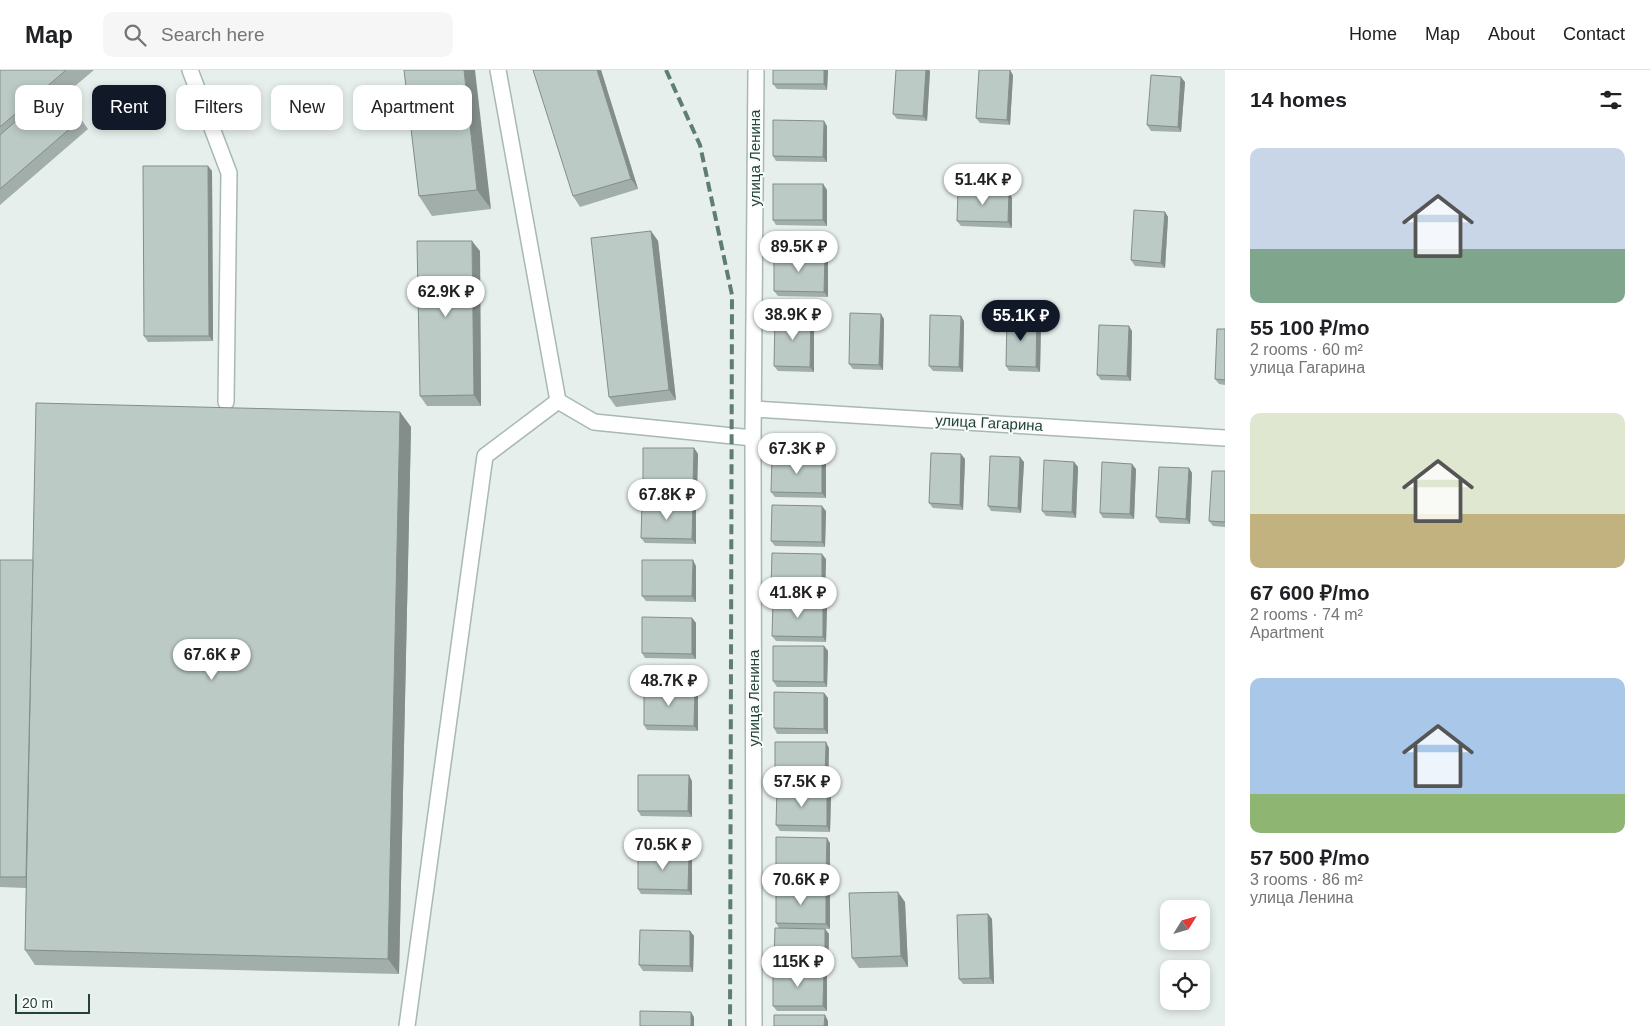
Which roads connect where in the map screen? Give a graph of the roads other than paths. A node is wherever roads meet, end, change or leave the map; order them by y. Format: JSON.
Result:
{"nodes":[{"id":1,"x":190,"y":70,"type":"edge"},
{"id":2,"x":498,"y":70,"type":"edge"},
{"id":3,"x":756,"y":70,"type":"edge"},
{"id":4,"x":558,"y":401,"type":"junction"},
{"id":5,"x":226,"y":402,"type":"dead end"},
{"id":6,"x":754,"y":409,"type":"junction"},
{"id":7,"x":753,"y":438,"type":"junction"},
{"id":8,"x":1225,"y":438,"type":"edge"},
{"id":9,"x":407,"y":1026,"type":"edge"},
{"id":10,"x":754,"y":1026,"type":"edge"}],
"edges":[{"from":1,"to":5,"type":"street"},
{"from":2,"to":4,"type":"street"},
{"from":3,"to":6,"type":"street","name":"улица Ленина"},
{"from":4,"to":7,"type":"street"},
{"from":4,"to":9,"type":"street"},
{"from":6,"to":7,"type":"street","name":"улица Ленина"},
{"from":6,"to":8,"type":"street","name":"улица Гагарина"},
{"from":7,"to":10,"type":"street","name":"улица Ленина"}]}
